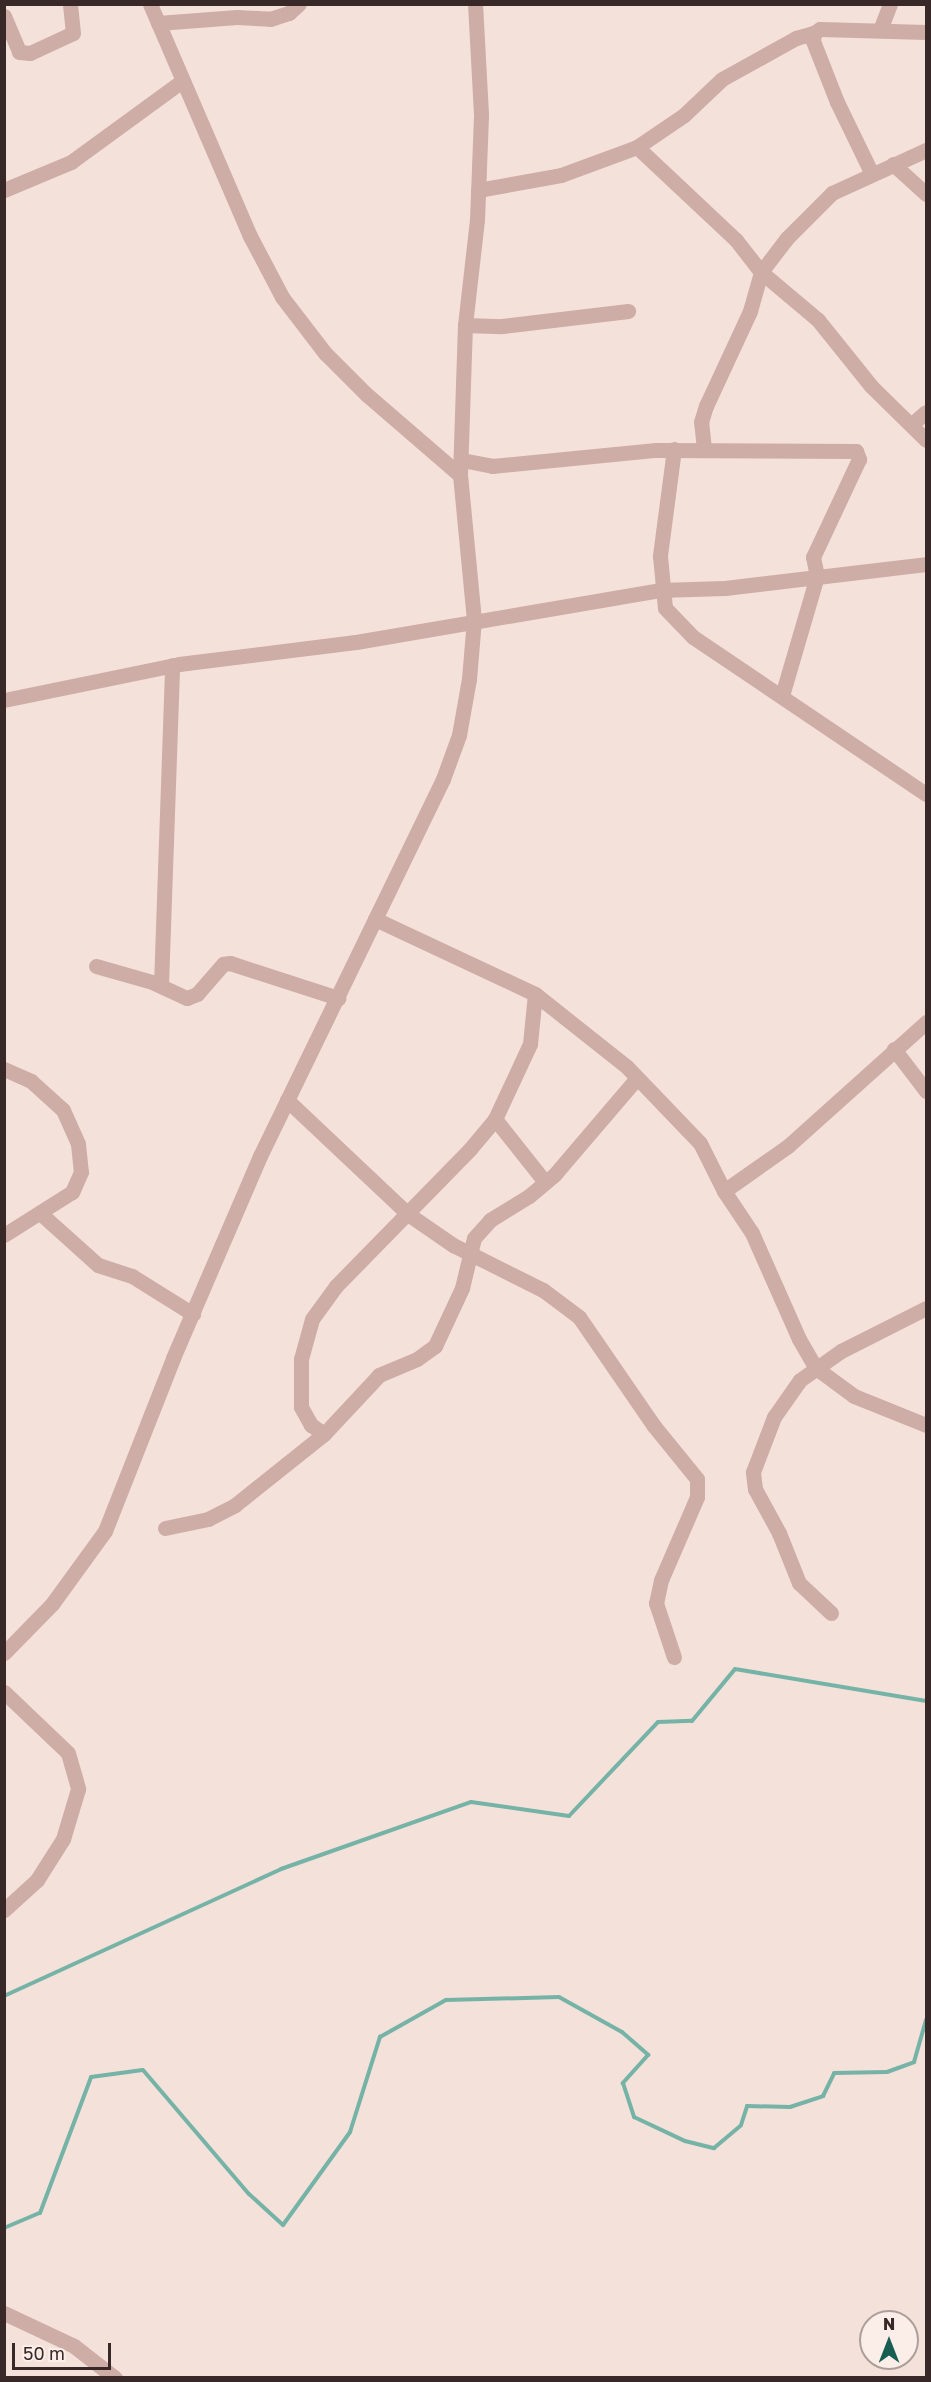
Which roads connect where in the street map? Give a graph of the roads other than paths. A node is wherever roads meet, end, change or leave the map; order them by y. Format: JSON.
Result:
{"nodes":[{"id":1,"x":70,"y":4,"type":"edge"},
{"id":2,"x":150,"y":4,"type":"edge"},
{"id":3,"x":299,"y":4,"type":"edge"},
{"id":4,"x":475,"y":4,"type":"edge"},
{"id":5,"x":890,"y":4,"type":"edge"},
{"id":6,"x":4,"y":16,"type":"edge"},
{"id":7,"x":158,"y":23,"type":"junction"},
{"id":8,"x":880,"y":30,"type":"junction"},
{"id":9,"x":927,"y":32,"type":"edge"},
{"id":10,"x":814,"y":33,"type":"junction"},
{"id":11,"x":182,"y":81,"type":"junction"},
{"id":12,"x":637,"y":147,"type":"junction"},
{"id":13,"x":927,"y":150,"type":"edge"},
{"id":14,"x":892,"y":164,"type":"junction"},
{"id":15,"x":871,"y":172,"type":"junction"},
{"id":16,"x":4,"y":190,"type":"edge"},
{"id":17,"x":478,"y":190,"type":"junction"},
{"id":18,"x":927,"y":194,"type":"edge"},
{"id":19,"x":761,"y":272,"type":"junction"},
{"id":20,"x":628,"y":311,"type":"dead end"},
{"id":21,"x":465,"y":325,"type":"junction"},
{"id":22,"x":927,"y":412,"type":"edge"},
{"id":23,"x":912,"y":424,"type":"junction"},
{"id":24,"x":927,"y":440,"type":"edge"},
{"id":25,"x":674,"y":449,"type":"junction"},
{"id":26,"x":704,"y":449,"type":"junction"},
{"id":27,"x":461,"y":468,"type":"junction"},
{"id":28,"x":927,"y":564,"type":"edge"},
{"id":29,"x":817,"y":576,"type":"junction"},
{"id":30,"x":660,"y":590,"type":"junction"},
{"id":31,"x":474,"y":620,"type":"junction"},
{"id":32,"x":172,"y":665,"type":"junction"},
{"id":33,"x":782,"y":696,"type":"junction"},
{"id":34,"x":4,"y":699,"type":"edge"},
{"id":35,"x":927,"y":794,"type":"edge"},
{"id":36,"x":375,"y":919,"type":"junction"},
{"id":37,"x":96,"y":966,"type":"dead end"},
{"id":38,"x":161,"y":985,"type":"junction"},
{"id":39,"x":535,"y":994,"type":"junction"},
{"id":40,"x":338,"y":998,"type":"junction"},
{"id":41,"x":927,"y":1022,"type":"edge"},
{"id":42,"x":894,"y":1049,"type":"junction"},
{"id":43,"x":4,"y":1069,"type":"edge"},
{"id":44,"x":637,"y":1078,"type":"junction"},
{"id":45,"x":927,"y":1090,"type":"edge"},
{"id":46,"x":287,"y":1100,"type":"junction"},
{"id":47,"x":495,"y":1119,"type":"junction"},
{"id":48,"x":545,"y":1182,"type":"junction"},
{"id":49,"x":724,"y":1191,"type":"junction"},
{"id":50,"x":40,"y":1213,"type":"junction"},
{"id":51,"x":408,"y":1214,"type":"junction"},
{"id":52,"x":4,"y":1235,"type":"edge"},
{"id":53,"x":468,"y":1252,"type":"junction"},
{"id":54,"x":927,"y":1308,"type":"edge"},
{"id":55,"x":193,"y":1314,"type":"junction"},
{"id":56,"x":816,"y":1368,"type":"junction"},
{"id":57,"x":927,"y":1425,"type":"edge"},
{"id":58,"x":324,"y":1434,"type":"junction"},
{"id":59,"x":165,"y":1528,"type":"dead end"},
{"id":60,"x":831,"y":1613,"type":"dead end"},
{"id":61,"x":4,"y":1653,"type":"edge"},
{"id":62,"x":674,"y":1657,"type":"dead end"},
{"id":63,"x":4,"y":1692,"type":"edge"},
{"id":64,"x":4,"y":1911,"type":"edge"},
{"id":65,"x":4,"y":2313,"type":"edge"},
{"id":66,"x":115,"y":2378,"type":"edge"}],
"edges":[{"from":1,"to":6,"type":"street"},
{"from":2,"to":7,"type":"street"},
{"from":3,"to":7,"type":"street"},
{"from":4,"to":17,"type":"street"},
{"from":5,"to":8,"type":"street"},
{"from":7,"to":11,"type":"street"},
{"from":8,"to":9,"type":"street"},
{"from":8,"to":10,"type":"street"},
{"from":10,"to":12,"type":"street"},
{"from":10,"to":15,"type":"street"},
{"from":11,"to":16,"type":"street"},
{"from":11,"to":27,"type":"street"},
{"from":12,"to":17,"type":"street"},
{"from":12,"to":19,"type":"street"},
{"from":13,"to":14,"type":"street"},
{"from":14,"to":15,"type":"street"},
{"from":14,"to":18,"type":"street"},
{"from":15,"to":19,"type":"street"},
{"from":17,"to":21,"type":"street"},
{"from":19,"to":23,"type":"street"},
{"from":19,"to":26,"type":"street"},
{"from":20,"to":21,"type":"street"},
{"from":21,"to":27,"type":"street"},
{"from":22,"to":23,"type":"street"},
{"from":23,"to":24,"type":"street"},
{"from":25,"to":26,"type":"street"},
{"from":25,"to":27,"type":"street"},
{"from":25,"to":30,"type":"street"},
{"from":26,"to":29,"type":"street"},
{"from":27,"to":31,"type":"street"},
{"from":28,"to":29,"type":"street"},
{"from":29,"to":30,"type":"street"},
{"from":29,"to":33,"type":"street"},
{"from":30,"to":31,"type":"street"},
{"from":30,"to":33,"type":"street"},
{"from":31,"to":32,"type":"street"},
{"from":31,"to":36,"type":"street"},
{"from":32,"to":34,"type":"street"},
{"from":32,"to":38,"type":"street"},
{"from":33,"to":35,"type":"street"},
{"from":36,"to":39,"type":"street"},
{"from":36,"to":40,"type":"street"},
{"from":37,"to":38,"type":"street"},
{"from":38,"to":40,"type":"street"},
{"from":39,"to":44,"type":"street"},
{"from":39,"to":47,"type":"street"},
{"from":40,"to":46,"type":"street"},
{"from":41,"to":42,"type":"street"},
{"from":42,"to":45,"type":"street"},
{"from":42,"to":49,"type":"street"},
{"from":43,"to":50,"type":"street"},
{"from":44,"to":48,"type":"street"},
{"from":44,"to":49,"type":"street"},
{"from":46,"to":51,"type":"street"},
{"from":46,"to":55,"type":"street"},
{"from":47,"to":48,"type":"street"},
{"from":47,"to":51,"type":"street"},
{"from":48,"to":53,"type":"street"},
{"from":49,"to":56,"type":"street"},
{"from":50,"to":52,"type":"street"},
{"from":50,"to":55,"type":"street"},
{"from":51,"to":53,"type":"street"},
{"from":51,"to":58,"type":"street"},
{"from":53,"to":58,"type":"street"},
{"from":53,"to":62,"type":"street"},
{"from":54,"to":56,"type":"street"},
{"from":55,"to":61,"type":"street"},
{"from":56,"to":57,"type":"street"},
{"from":56,"to":60,"type":"street"},
{"from":58,"to":59,"type":"street"},
{"from":63,"to":64,"type":"street"},
{"from":65,"to":66,"type":"street"}]}
